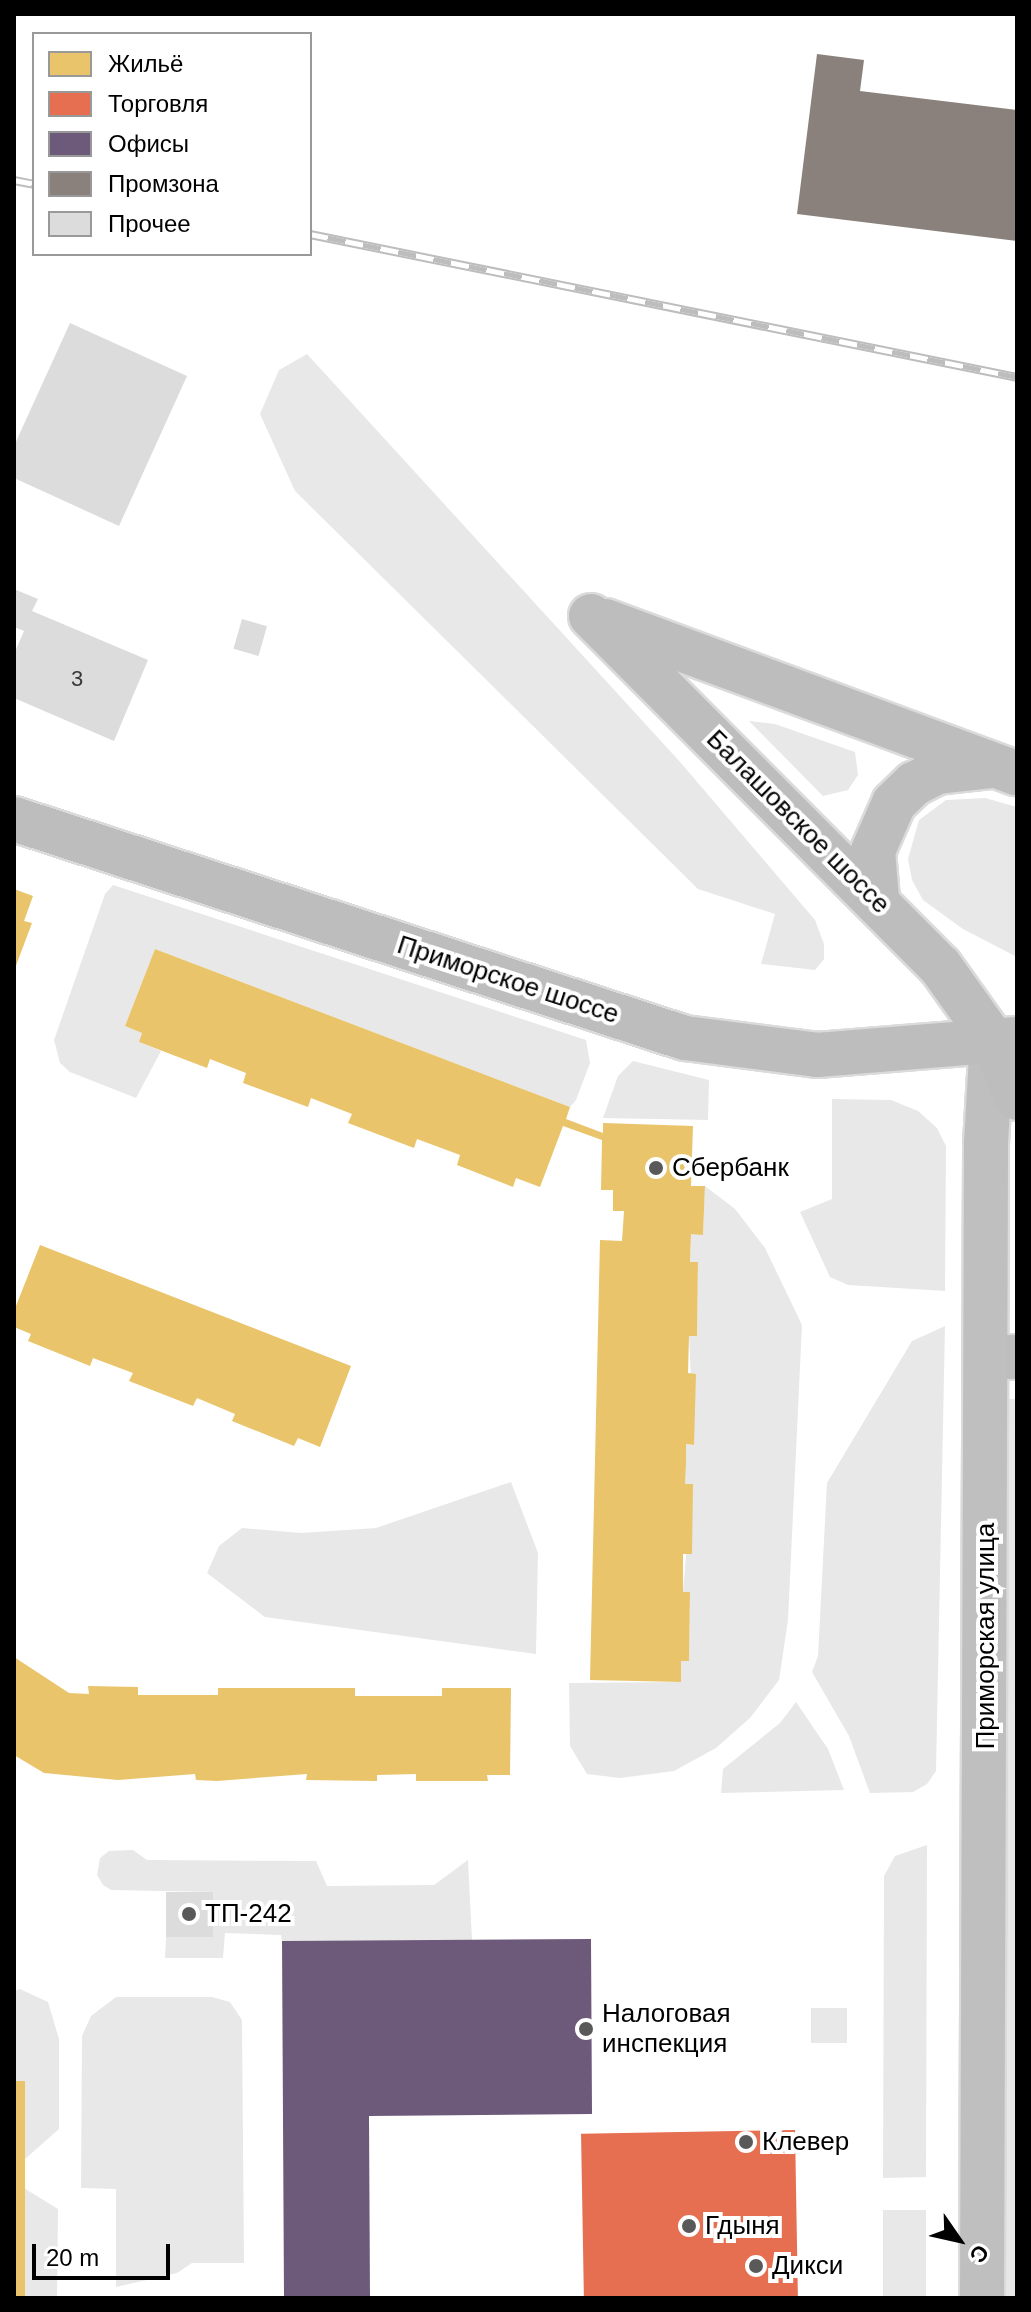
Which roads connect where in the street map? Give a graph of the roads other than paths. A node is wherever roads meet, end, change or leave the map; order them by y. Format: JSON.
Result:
{"nodes":[{"id":1,"x":1007,"y":769,"type":"edge"},
{"id":2,"x":14,"y":819,"type":"edge"},
{"id":3,"x":877,"y":899,"type":"junction"},
{"id":4,"x":1004,"y":1039,"type":"edge"},
{"id":5,"x":1017,"y":1098,"type":"edge"},
{"id":6,"x":1001,"y":1357,"type":"edge"},
{"id":7,"x":982,"y":2298,"type":"edge"}],
"edges":[{"from":1,"to":3,"type":"main road"},
{"from":1,"to":3,"type":"main road","name":"Балашовское шоссе"},
{"from":2,"to":4,"type":"main road","name":"Приморское шоссе"},
{"from":3,"to":4,"type":"main road","name":"Балашовское шоссе"},
{"from":4,"to":5,"type":"main road"},
{"from":4,"to":6,"type":"main road","name":"Приморская улица"},
{"from":6,"to":7,"type":"main road","name":"Приморская улица"}]}
